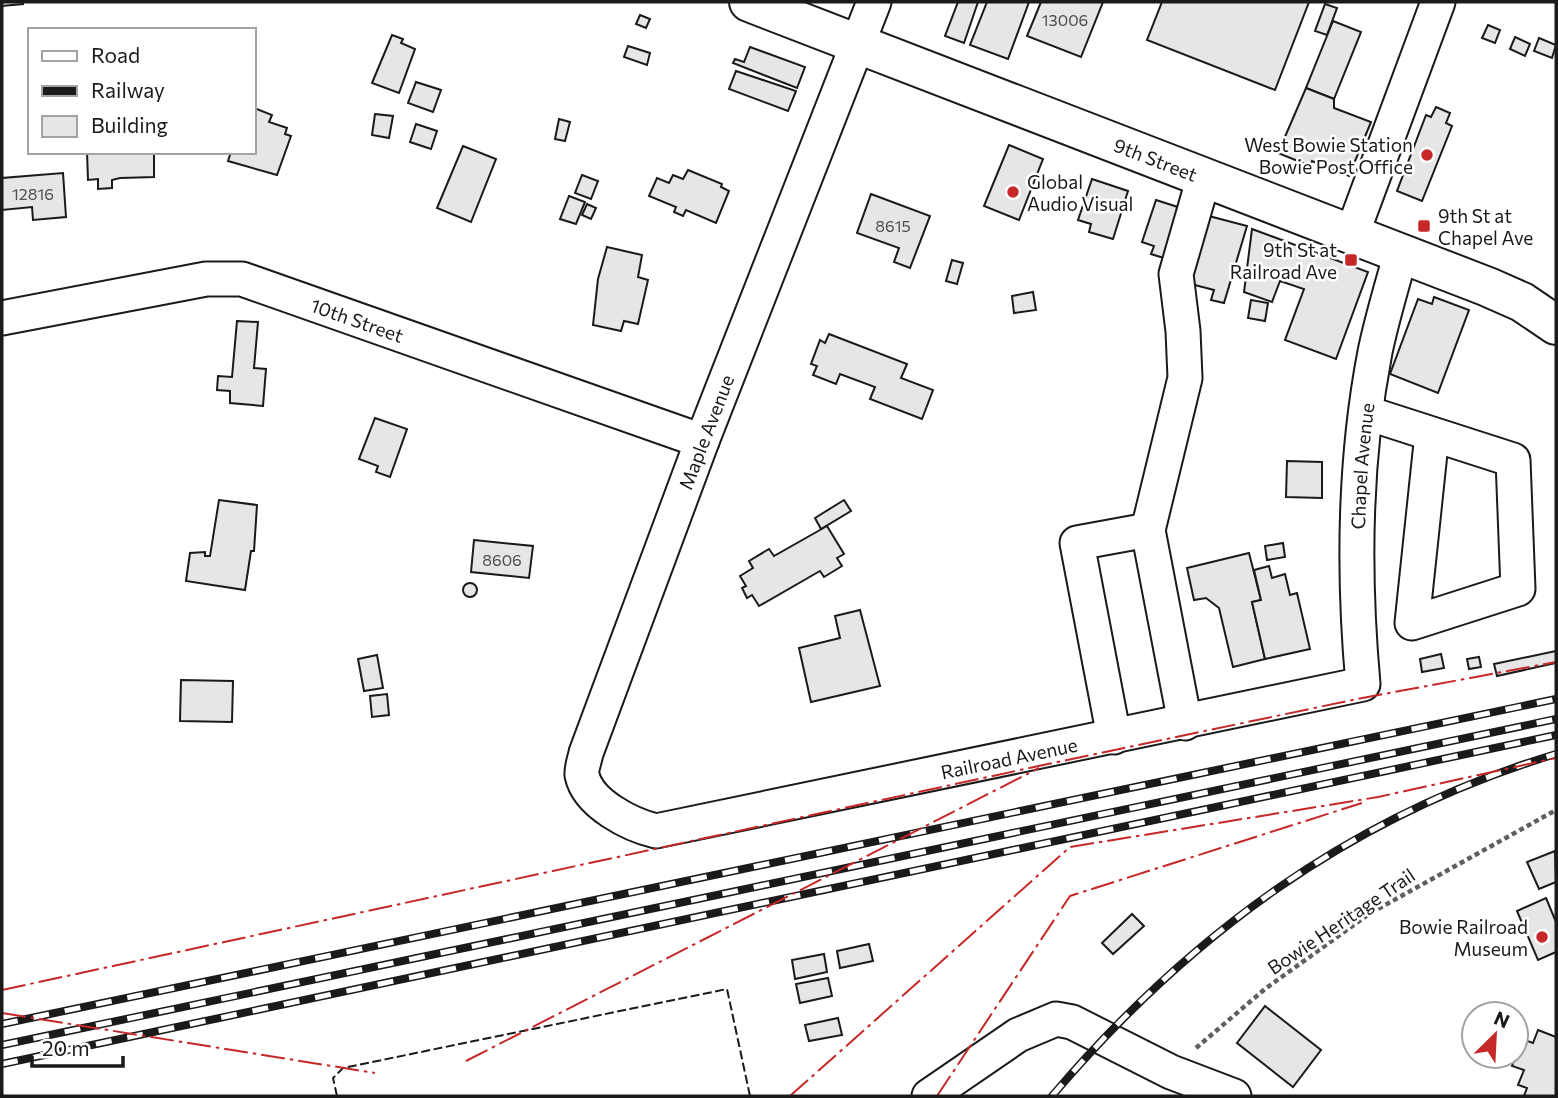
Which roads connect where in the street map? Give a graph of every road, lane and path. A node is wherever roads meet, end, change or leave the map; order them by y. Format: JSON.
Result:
{"nodes":[{"id":1,"x":749,"y":2,"type":"edge"},
{"id":2,"x":874,"y":2,"type":"edge"},
{"id":3,"x":1438,"y":2,"type":"edge"},
{"id":4,"x":859,"y":43,"type":"junction"},
{"id":5,"x":1204,"y":177,"type":"junction"},
{"id":6,"x":1352,"y":234,"type":"junction"},
{"id":7,"x":1401,"y":253,"type":"junction"},
{"id":8,"x":2,"y":318,"type":"edge"},
{"id":9,"x":1556,"y":325,"type":"edge"},
{"id":10,"x":1367,"y":413,"type":"junction"},
{"id":11,"x":1432,"y":434,"type":"junction"},
{"id":12,"x":702,"y":440,"type":"junction"},
{"id":13,"x":1148,"y":530,"type":"junction"},
{"id":14,"x":1363,"y":684,"type":"joint"},
{"id":15,"x":1185,"y":723,"type":"junction"},
{"id":16,"x":1114,"y":737,"type":"junction"},
{"id":17,"x":1556,"y":810,"type":"edge"},
{"id":18,"x":656,"y":831,"type":"joint"},
{"id":19,"x":1180,"y":1062,"type":"junction"},
{"id":20,"x":929,"y":1096,"type":"edge"},
{"id":21,"x":1234,"y":1096,"type":"edge"}],
"edges":[{"from":1,"to":4,"type":"main road","name":"9th Street"},
{"from":2,"to":4,"type":"street","name":"Maple Avenue"},
{"from":3,"to":6,"type":"street"},
{"from":4,"to":5,"type":"main road","name":"9th Street"},
{"from":4,"to":12,"type":"street","name":"Maple Avenue"},
{"from":5,"to":6,"type":"main road","name":"9th Street"},
{"from":5,"to":13,"type":"street"},
{"from":6,"to":7,"type":"main road","name":"9th Street"},
{"from":7,"to":9,"type":"main road","name":"9th Street"},
{"from":7,"to":10,"type":"street","name":"Chapel Avenue"},
{"from":8,"to":12,"type":"street","name":"10th Street"},
{"from":10,"to":11,"type":"street"},
{"from":10,"to":14,"type":"street","name":"Chapel Avenue"},
{"from":11,"to":11,"type":"street"},
{"from":12,"to":18,"type":"street","name":"Maple Avenue"},
{"from":13,"to":15,"type":"street"},
{"from":13,"to":16,"type":"street"},
{"from":14,"to":15,"type":"street","name":"Railroad Avenue"},
{"from":15,"to":16,"type":"street","name":"Railroad Avenue"},
{"from":16,"to":18,"type":"street","name":"Railroad Avenue"},
{"from":17,"to":19,"type":"path","name":"Bowie Heritage Trail"},
{"from":19,"to":20,"type":"street"},
{"from":19,"to":21,"type":"street"}]}
